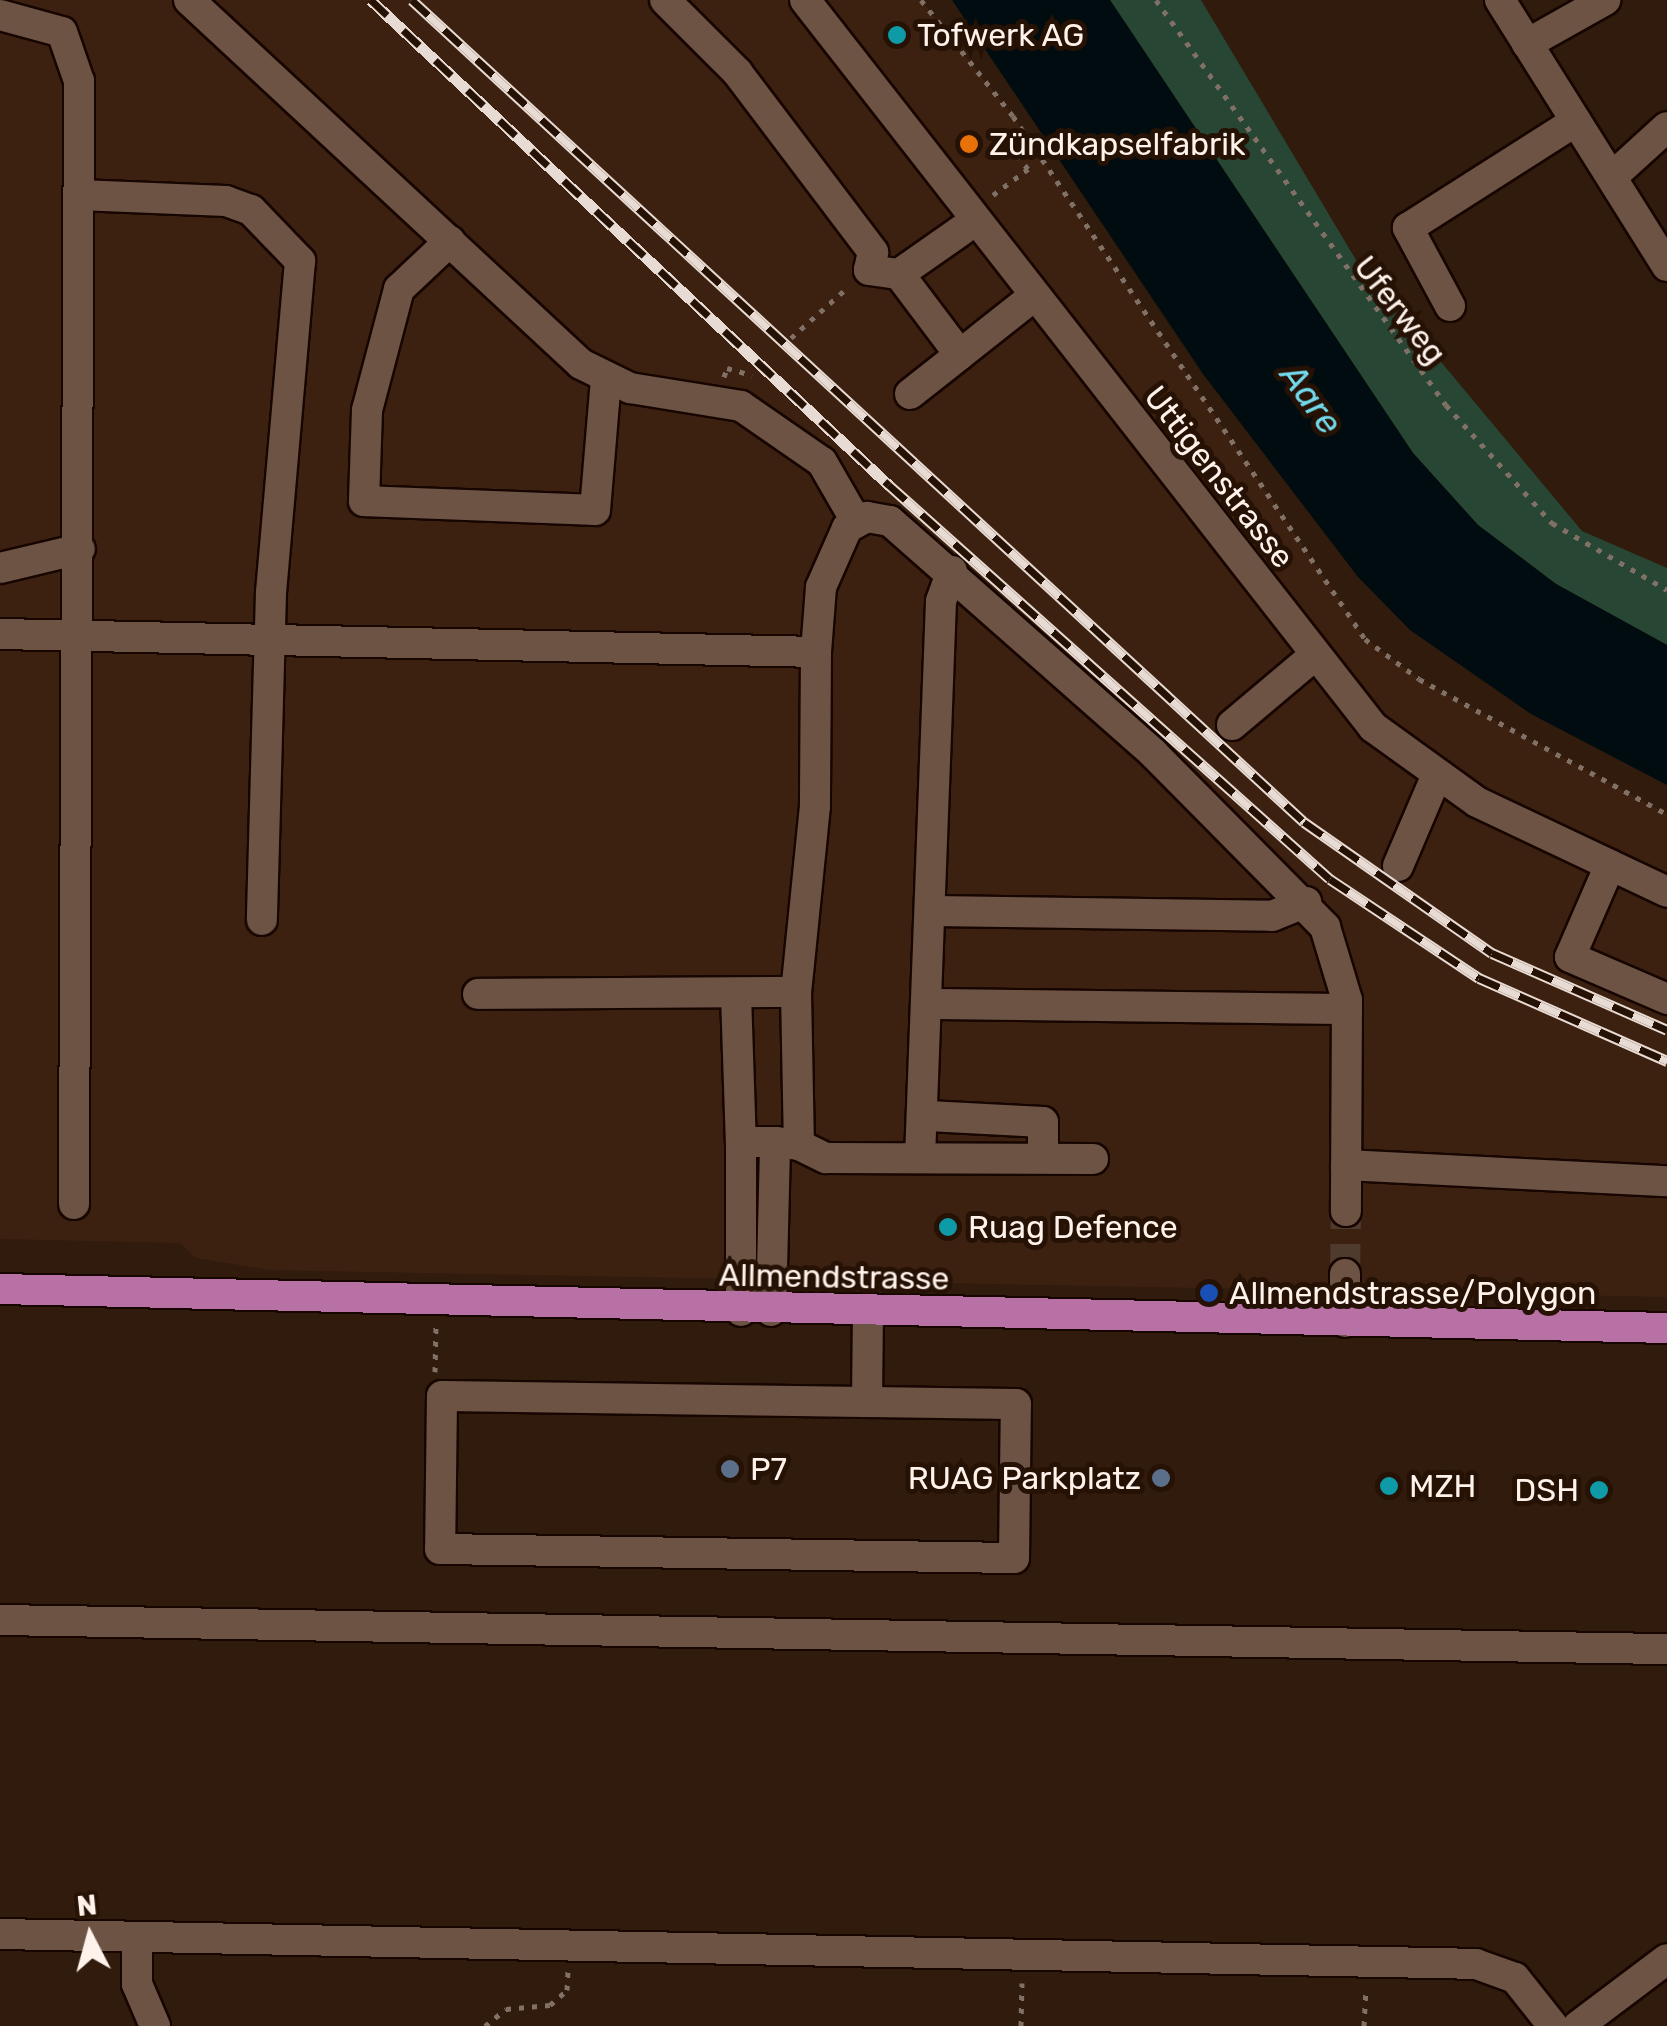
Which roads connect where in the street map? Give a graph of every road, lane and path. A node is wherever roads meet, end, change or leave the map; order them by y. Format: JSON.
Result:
{"nodes":[{"id":1,"x":190,"y":0,"type":"edge"},
{"id":2,"x":665,"y":0,"type":"edge"},
{"id":3,"x":806,"y":0,"type":"edge"},
{"id":4,"x":921,"y":0,"type":"edge"},
{"id":5,"x":1156,"y":0,"type":"edge"},
{"id":6,"x":1500,"y":0,"type":"edge"},
{"id":7,"x":1605,"y":0,"type":"edge"},
{"id":8,"x":0,"y":15,"type":"edge"},
{"id":9,"x":1527,"y":44,"type":"junction"},
{"id":10,"x":1576,"y":121,"type":"junction"},
{"id":11,"x":1667,"y":127,"type":"edge"},
{"id":12,"x":1038,"y":153,"type":"junction"},
{"id":13,"x":1612,"y":177,"type":"junction"},
{"id":14,"x":79,"y":195,"type":"junction"},
{"id":15,"x":983,"y":208,"type":"junction"},
{"id":16,"x":450,"y":240,"type":"junction"},
{"id":17,"x":1667,"y":266,"type":"edge"},
{"id":18,"x":884,"y":272,"type":"junction"},
{"id":19,"x":1034,"y":296,"type":"junction"},
{"id":20,"x":1450,"y":306,"type":"dead end"},
{"id":21,"x":791,"y":338,"type":"dead end"},
{"id":22,"x":960,"y":355,"type":"junction"},
{"id":23,"x":606,"y":380,"type":"junction"},
{"id":24,"x":910,"y":394,"type":"dead end"},
{"id":25,"x":856,"y":520,"type":"junction"},
{"id":26,"x":80,"y":549,"type":"junction"},
{"id":27,"x":0,"y":568,"type":"edge"},
{"id":28,"x":952,"y":571,"type":"junction"},
{"id":29,"x":1667,"y":590,"type":"edge"},
{"id":30,"x":0,"y":634,"type":"edge"},
{"id":31,"x":79,"y":636,"type":"junction"},
{"id":32,"x":269,"y":641,"type":"junction"},
{"id":33,"x":816,"y":652,"type":"junction"},
{"id":34,"x":1314,"y":656,"type":"junction"},
{"id":35,"x":1232,"y":725,"type":"dead end"},
{"id":36,"x":1436,"y":777,"type":"junction"},
{"id":37,"x":1667,"y":814,"type":"edge"},
{"id":38,"x":1610,"y":865,"type":"junction"},
{"id":39,"x":1398,"y":866,"type":"dead end"},
{"id":40,"x":1667,"y":892,"type":"edge"},
{"id":41,"x":1306,"y":902,"type":"junction"},
{"id":42,"x":934,"y":911,"type":"junction"},
{"id":43,"x":262,"y":920,"type":"dead end"},
{"id":44,"x":796,"y":992,"type":"junction"},
{"id":45,"x":478,"y":994,"type":"dead end"},
{"id":46,"x":736,"y":995,"type":"junction"},
{"id":47,"x":1667,"y":999,"type":"edge"},
{"id":48,"x":932,"y":1004,"type":"junction"},
{"id":49,"x":1347,"y":1009,"type":"junction"},
{"id":50,"x":928,"y":1116,"type":"junction"},
{"id":51,"x":741,"y":1142,"type":"junction"},
{"id":52,"x":787,"y":1143,"type":"junction"},
{"id":53,"x":920,"y":1158,"type":"junction"},
{"id":54,"x":1043,"y":1158,"type":"junction"},
{"id":55,"x":1093,"y":1159,"type":"dead end"},
{"id":56,"x":1346,"y":1165,"type":"junction"},
{"id":57,"x":1667,"y":1181,"type":"edge"},
{"id":58,"x":74,"y":1204,"type":"dead end"},
{"id":59,"x":1346,"y":1211,"type":"tunnel mouth"},
{"id":60,"x":1345,"y":1274,"type":"tunnel mouth"},
{"id":61,"x":0,"y":1289,"type":"edge"},
{"id":62,"x":436,"y":1305,"type":"junction"},
{"id":63,"x":756,"y":1311,"type":"junction"},
{"id":64,"x":868,"y":1313,"type":"junction"},
{"id":65,"x":1344,"y":1322,"type":"junction"},
{"id":66,"x":1667,"y":1328,"type":"edge"},
{"id":67,"x":442,"y":1396,"type":"junction"},
{"id":68,"x":867,"y":1402,"type":"junction"},
{"id":69,"x":0,"y":1620,"type":"edge"},
{"id":70,"x":1667,"y":1649,"type":"edge"},
{"id":71,"x":0,"y":1934,"type":"edge"},
{"id":72,"x":137,"y":1938,"type":"junction"},
{"id":73,"x":569,"y":1948,"type":"junction"},
{"id":74,"x":1023,"y":1955,"type":"junction"},
{"id":75,"x":1667,"y":1959,"type":"edge"},
{"id":76,"x":1366,"y":1962,"type":"junction"},
{"id":77,"x":155,"y":2026,"type":"edge"},
{"id":78,"x":485,"y":2026,"type":"edge"},
{"id":79,"x":1021,"y":2026,"type":"edge"},
{"id":80,"x":1364,"y":2026,"type":"edge"},
{"id":81,"x":1553,"y":2026,"type":"edge"},
{"id":82,"x":1578,"y":2026,"type":"edge"}],
"edges":[{"from":1,"to":16,"type":"street"},
{"from":2,"to":18,"type":"street"},
{"from":3,"to":15,"type":"street","name":"Uttigenstrasse"},
{"from":4,"to":12,"type":"path"},
{"from":5,"to":29,"type":"path","name":"Uferweg"},
{"from":6,"to":9,"type":"street"},
{"from":7,"to":9,"type":"street"},
{"from":8,"to":14,"type":"street"},
{"from":9,"to":10,"type":"street"},
{"from":10,"to":13,"type":"street"},
{"from":10,"to":20,"type":"street"},
{"from":11,"to":13,"type":"street"},
{"from":12,"to":15,"type":"path"},
{"from":12,"to":37,"type":"path"},
{"from":13,"to":17,"type":"street"},
{"from":14,"to":26,"type":"street"},
{"from":14,"to":32,"type":"street"},
{"from":15,"to":18,"type":"street"},
{"from":15,"to":19,"type":"street","name":"Uttigenstrasse"},
{"from":16,"to":23,"type":"street"},
{"from":16,"to":23,"type":"street"},
{"from":18,"to":21,"type":"path"},
{"from":18,"to":22,"type":"street"},
{"from":19,"to":22,"type":"street"},
{"from":19,"to":34,"type":"street","name":"Uttigenstrasse"},
{"from":22,"to":24,"type":"street"},
{"from":23,"to":25,"type":"street"},
{"from":25,"to":28,"type":"street"},
{"from":25,"to":33,"type":"street"},
{"from":26,"to":27,"type":"street"},
{"from":26,"to":31,"type":"street"},
{"from":28,"to":41,"type":"street"},
{"from":28,"to":42,"type":"street"},
{"from":30,"to":31,"type":"street"},
{"from":31,"to":32,"type":"street"},
{"from":31,"to":58,"type":"street"},
{"from":32,"to":33,"type":"street"},
{"from":32,"to":43,"type":"street"},
{"from":33,"to":44,"type":"street"},
{"from":34,"to":35,"type":"street"},
{"from":34,"to":36,"type":"street","name":"Uttigenstrasse"},
{"from":36,"to":38,"type":"street","name":"Uttigenstrasse"},
{"from":36,"to":39,"type":"street"},
{"from":38,"to":40,"type":"street","name":"Uttigenstrasse"},
{"from":38,"to":47,"type":"street"},
{"from":41,"to":42,"type":"street"},
{"from":41,"to":49,"type":"street"},
{"from":42,"to":48,"type":"street"},
{"from":44,"to":46,"type":"street"},
{"from":44,"to":52,"type":"street"},
{"from":45,"to":46,"type":"street"},
{"from":46,"to":51,"type":"street"},
{"from":48,"to":49,"type":"street"},
{"from":48,"to":50,"type":"street"},
{"from":49,"to":56,"type":"street"},
{"from":50,"to":53,"type":"street"},
{"from":50,"to":54,"type":"street"},
{"from":51,"to":52,"type":"street"},
{"from":51,"to":63,"type":"street"},
{"from":52,"to":53,"type":"street"},
{"from":52,"to":63,"type":"street"},
{"from":53,"to":54,"type":"street"},
{"from":54,"to":55,"type":"street"},
{"from":56,"to":57,"type":"street"},
{"from":56,"to":59,"type":"street"},
{"from":60,"to":65,"type":"street"},
{"from":61,"to":62,"type":"main road","name":"Allmendstrasse"},
{"from":62,"to":63,"type":"main road","name":"Allmendstrasse"},
{"from":62,"to":67,"type":"path"},
{"from":63,"to":64,"type":"main road","name":"Allmendstrasse"},
{"from":64,"to":65,"type":"main road","name":"Allmendstrasse"},
{"from":64,"to":68,"type":"street"},
{"from":65,"to":66,"type":"main road","name":"Allmendstrasse"},
{"from":67,"to":68,"type":"street"},
{"from":67,"to":68,"type":"street"},
{"from":69,"to":70,"type":"street"},
{"from":71,"to":72,"type":"street"},
{"from":72,"to":73,"type":"street"},
{"from":72,"to":77,"type":"street"},
{"from":73,"to":74,"type":"street"},
{"from":73,"to":78,"type":"path"},
{"from":74,"to":76,"type":"street"},
{"from":74,"to":79,"type":"path"},
{"from":75,"to":82,"type":"street"},
{"from":76,"to":80,"type":"path"},
{"from":76,"to":81,"type":"street"}]}
